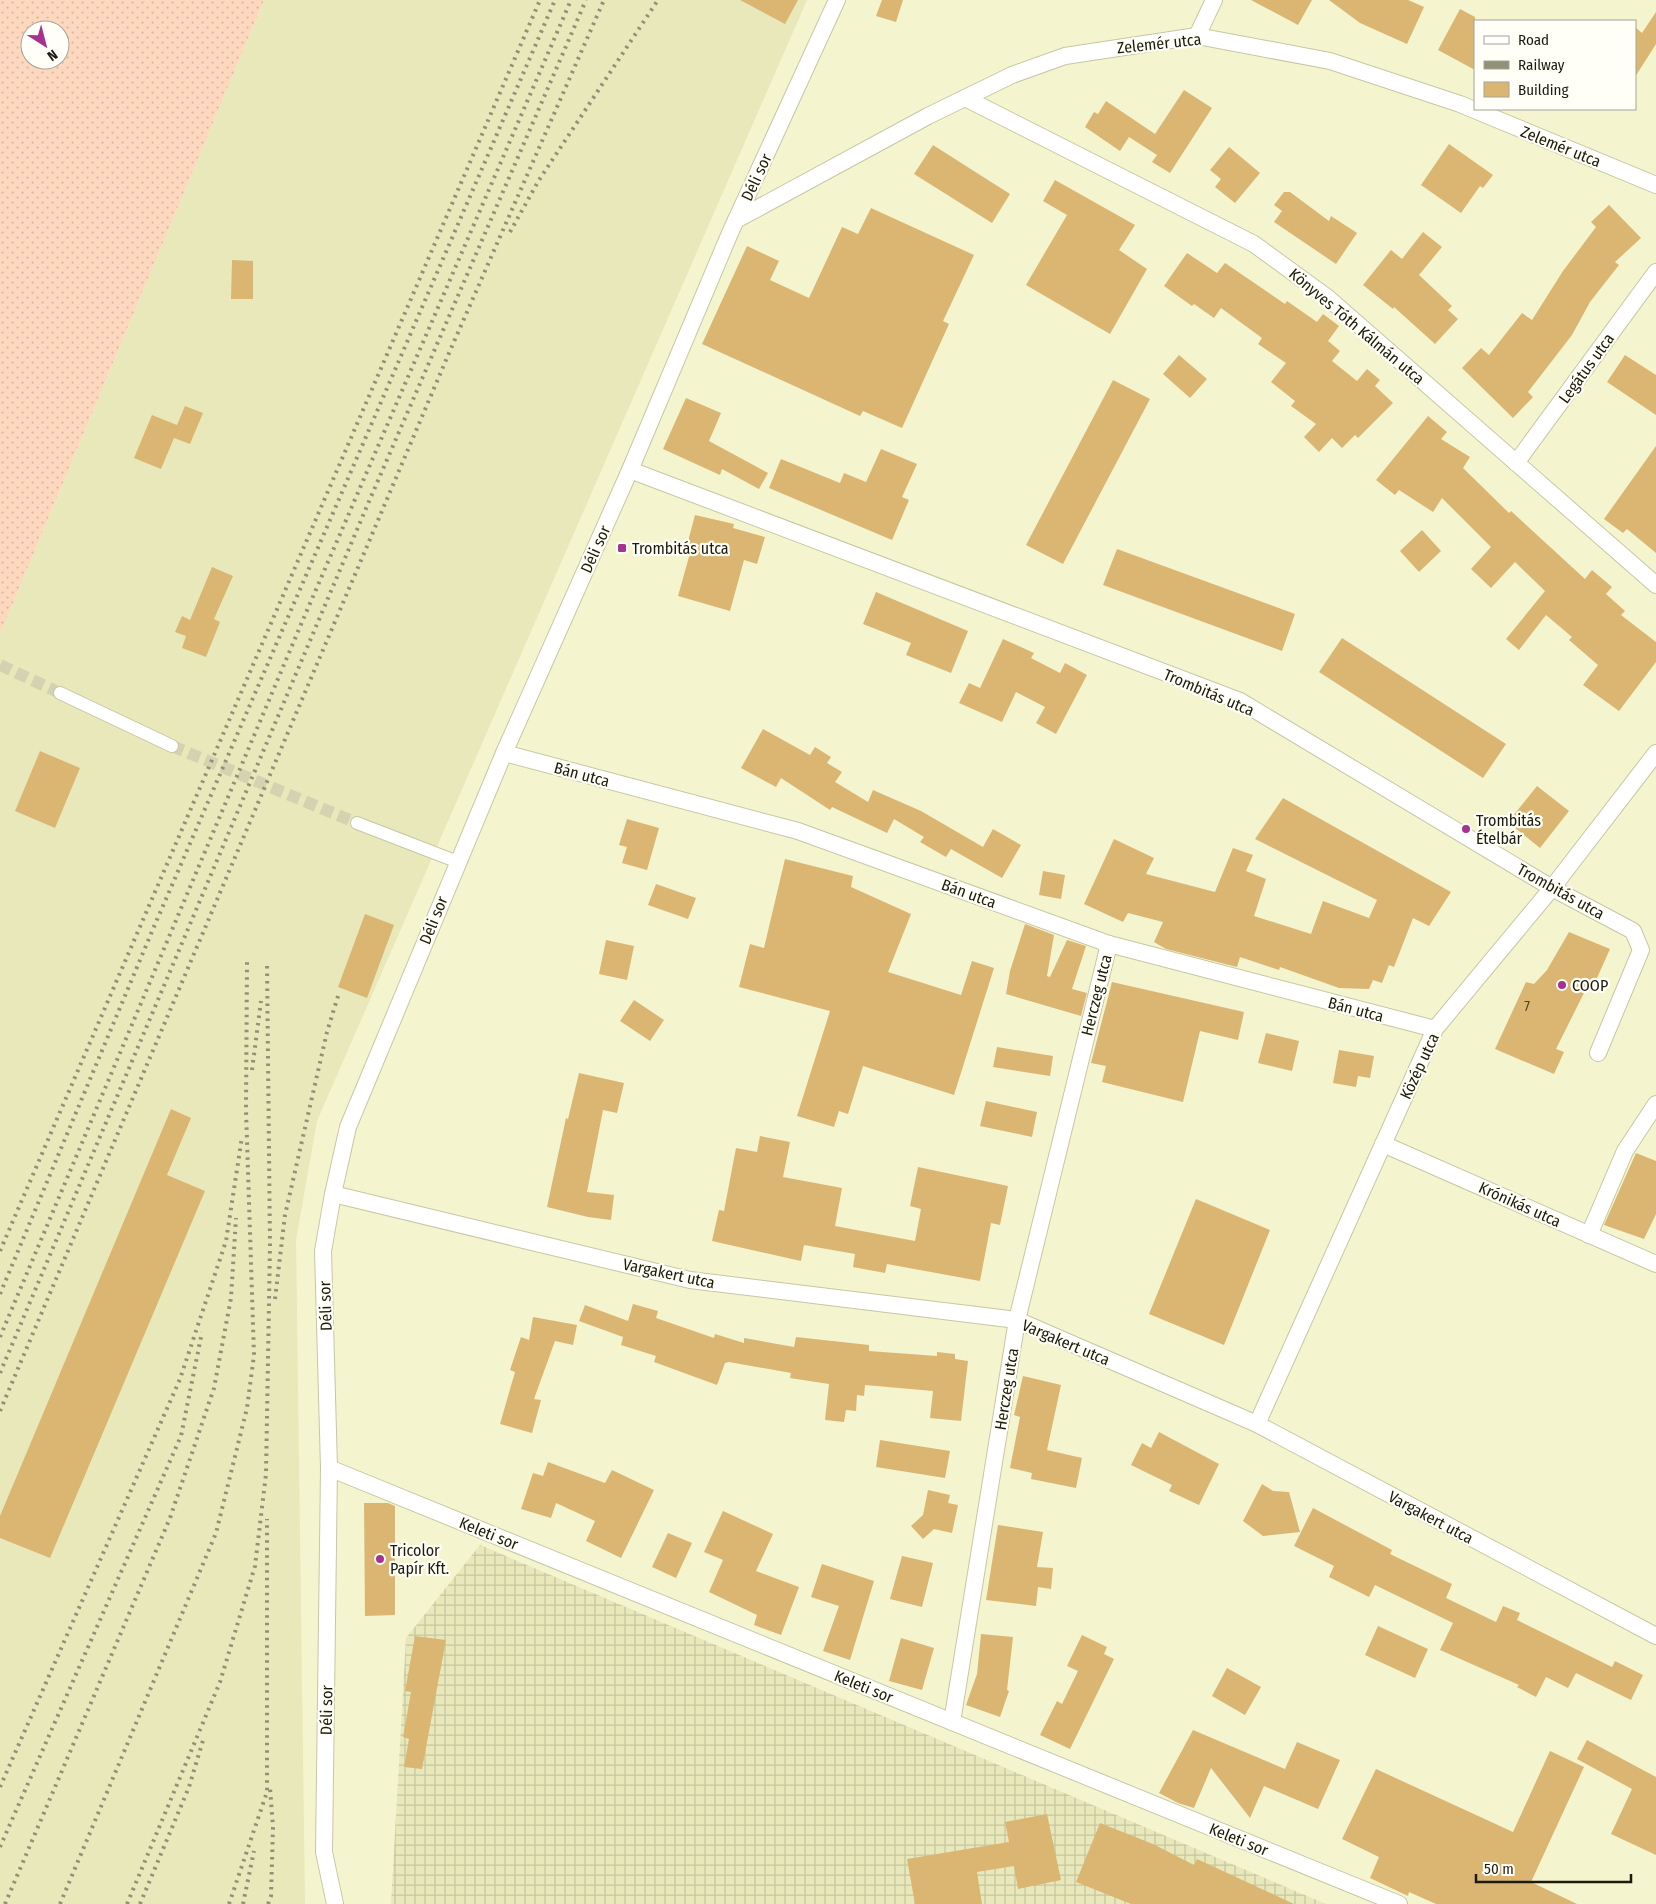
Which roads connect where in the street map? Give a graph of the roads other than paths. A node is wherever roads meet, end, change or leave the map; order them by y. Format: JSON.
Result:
{"nodes":[{"id":1,"x":837,"y":0,"type":"edge"},
{"id":2,"x":1214,"y":0,"type":"edge"},
{"id":3,"x":1197,"y":36,"type":"junction"},
{"id":4,"x":965,"y":98,"type":"junction"},
{"id":5,"x":1474,"y":110,"type":"edge"},
{"id":6,"x":1475,"y":110,"type":"edge"},
{"id":7,"x":1656,"y":185,"type":"edge"},
{"id":8,"x":736,"y":220,"type":"junction"},
{"id":9,"x":1656,"y":272,"type":"edge"},
{"id":10,"x":1516,"y":463,"type":"junction"},
{"id":11,"x":630,"y":470,"type":"junction"},
{"id":12,"x":1656,"y":585,"type":"edge"},
{"id":13,"x":60,"y":693,"type":"tunnel mouth"},
{"id":14,"x":172,"y":746,"type":"tunnel mouth"},
{"id":15,"x":504,"y":753,"type":"junction"},
{"id":16,"x":1656,"y":753,"type":"edge"},
{"id":17,"x":357,"y":823,"type":"tunnel mouth"},
{"id":18,"x":458,"y":862,"type":"junction"},
{"id":19,"x":1552,"y":888,"type":"junction"},
{"id":20,"x":1108,"y":944,"type":"junction"},
{"id":21,"x":1435,"y":1029,"type":"junction"},
{"id":22,"x":1598,"y":1053,"type":"dead end"},
{"id":23,"x":1656,"y":1104,"type":"edge"},
{"id":24,"x":1383,"y":1144,"type":"junction"},
{"id":25,"x":333,"y":1194,"type":"junction"},
{"id":26,"x":1589,"y":1235,"type":"junction"},
{"id":27,"x":1656,"y":1264,"type":"edge"},
{"id":28,"x":1017,"y":1320,"type":"junction"},
{"id":29,"x":1257,"y":1424,"type":"junction"},
{"id":30,"x":329,"y":1468,"type":"junction"},
{"id":31,"x":1656,"y":1636,"type":"edge"},
{"id":32,"x":952,"y":1722,"type":"junction"},
{"id":33,"x":335,"y":1904,"type":"edge"},
{"id":34,"x":1399,"y":1904,"type":"edge"}],
"edges":[{"from":1,"to":8,"type":"street","name":"Déli sor"},
{"from":2,"to":3,"type":"street"},
{"from":3,"to":4,"type":"street","name":"Zelemér utca"},
{"from":3,"to":5,"type":"street","name":"Zelemér utca"},
{"from":4,"to":8,"type":"street","name":"Zelemér utca"},
{"from":4,"to":10,"type":"street","name":"Könyves Tóth Kálmán utca"},
{"from":6,"to":7,"type":"street","name":"Zelemér utca"},
{"from":8,"to":11,"type":"street","name":"Déli sor"},
{"from":9,"to":10,"type":"street","name":"Legátus utca"},
{"from":10,"to":12,"type":"street","name":"Könyves Tóth Kálmán utca"},
{"from":11,"to":15,"type":"street","name":"Déli sor"},
{"from":11,"to":19,"type":"street","name":"Trombitás utca"},
{"from":13,"to":14,"type":"street"},
{"from":15,"to":18,"type":"street","name":"Déli sor"},
{"from":15,"to":20,"type":"street","name":"Bán utca"},
{"from":16,"to":19,"type":"street","name":"Közép utca"},
{"from":17,"to":18,"type":"street"},
{"from":18,"to":25,"type":"street","name":"Déli sor"},
{"from":19,"to":21,"type":"street","name":"Közép utca"},
{"from":19,"to":22,"type":"street","name":"Trombitás utca"},
{"from":20,"to":21,"type":"street","name":"Bán utca"},
{"from":20,"to":28,"type":"street","name":"Herczeg utca"},
{"from":21,"to":24,"type":"street","name":"Közép utca"},
{"from":23,"to":26,"type":"street"},
{"from":24,"to":26,"type":"street","name":"Krónikás utca"},
{"from":24,"to":29,"type":"street","name":"Közép utca"},
{"from":25,"to":28,"type":"street","name":"Vargakert utca"},
{"from":25,"to":30,"type":"street","name":"Déli sor"},
{"from":26,"to":27,"type":"street","name":"Krónikás utca"},
{"from":28,"to":29,"type":"street","name":"Vargakert utca"},
{"from":28,"to":32,"type":"street","name":"Herczeg utca"},
{"from":29,"to":31,"type":"street","name":"Vargakert utca"},
{"from":30,"to":32,"type":"street","name":"Keleti sor"},
{"from":30,"to":33,"type":"street","name":"Déli sor"},
{"from":32,"to":34,"type":"street","name":"Keleti sor"}]}
